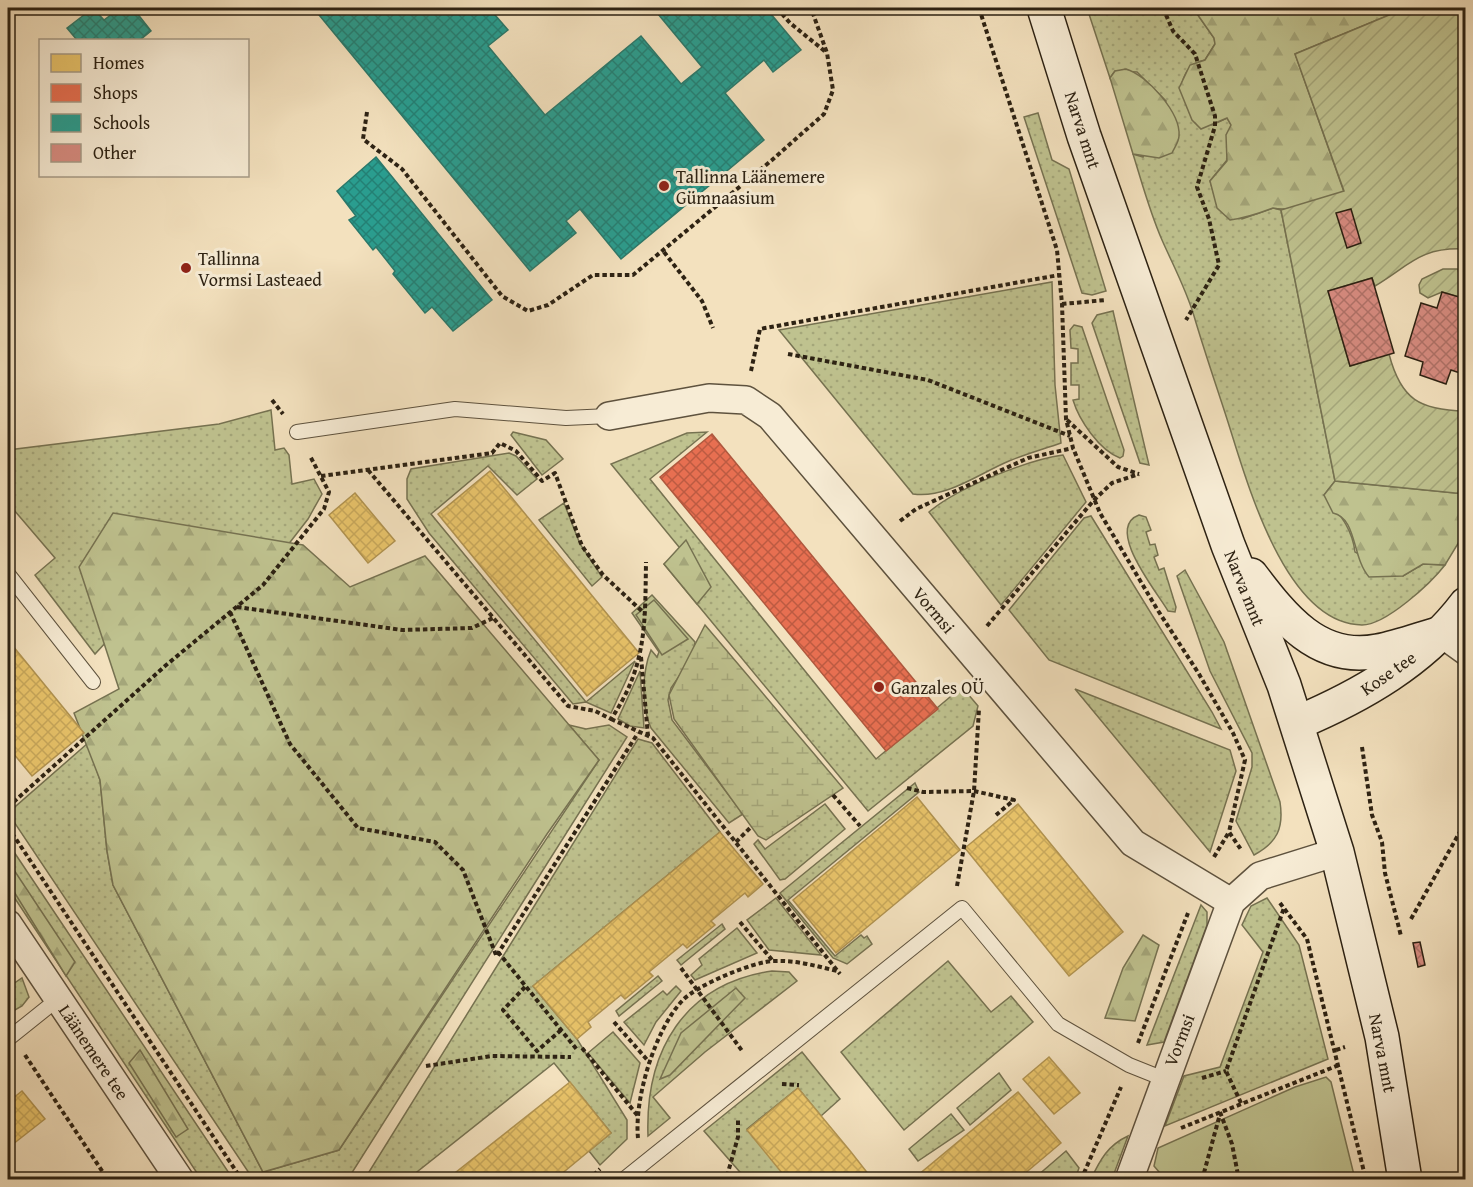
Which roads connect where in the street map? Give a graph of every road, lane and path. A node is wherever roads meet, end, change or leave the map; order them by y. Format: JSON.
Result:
{"nodes":[{"id":1,"x":777,"y":8,"type":"edge"},
{"id":2,"x":812,"y":8,"type":"edge"},
{"id":3,"x":979,"y":8,"type":"edge"},
{"id":4,"x":1044,"y":8,"type":"edge"},
{"id":5,"x":1163,"y":8,"type":"edge"},
{"id":6,"x":827,"y":53,"type":"junction"},
{"id":7,"x":367,"y":112,"type":"dead end"},
{"id":8,"x":664,"y":252,"type":"junction"},
{"id":9,"x":1059,"y":275,"type":"junction"},
{"id":10,"x":1112,"y":300,"type":"dead end"},
{"id":11,"x":1062,"y":304,"type":"junction"},
{"id":12,"x":1186,"y":320,"type":"dead end"},
{"id":13,"x":713,"y":328,"type":"dead end"},
{"id":14,"x":788,"y":354,"type":"dead end"},
{"id":15,"x":272,"y":400,"type":"dead end"},
{"id":16,"x":746,"y":400,"type":"junction"},
{"id":17,"x":609,"y":416,"type":"joint"},
{"id":18,"x":1066,"y":419,"type":"junction"},
{"id":19,"x":297,"y":432,"type":"junction"},
{"id":20,"x":1070,"y":436,"type":"junction"},
{"id":21,"x":1073,"y":448,"type":"junction"},
{"id":22,"x":368,"y":470,"type":"junction"},
{"id":23,"x":321,"y":476,"type":"junction"},
{"id":24,"x":1094,"y":500,"type":"junction"},
{"id":25,"x":876,"y":540,"type":"junction"},
{"id":26,"x":1228,"y":545,"type":"junction"},
{"id":27,"x":646,"y":562,"type":"dead end"},
{"id":28,"x":8,"y":574,"type":"edge"},
{"id":29,"x":1466,"y":604,"type":"edge"},
{"id":30,"x":236,"y":607,"type":"junction"},
{"id":31,"x":230,"y":612,"type":"junction"},
{"id":32,"x":645,"y":614,"type":"junction"},
{"id":33,"x":494,"y":618,"type":"junction"},
{"id":34,"x":1453,"y":642,"type":"edge"},
{"id":35,"x":968,"y":650,"type":"junction"},
{"id":36,"x":641,"y":656,"type":"junction"},
{"id":37,"x":93,"y":682,"type":"dead end"},
{"id":38,"x":611,"y":719,"type":"junction"},
{"id":39,"x":1297,"y":723,"type":"junction"},
{"id":40,"x":638,"y":733,"type":"junction"},
{"id":41,"x":648,"y":737,"type":"junction"},
{"id":42,"x":1362,"y":747,"type":"dead end"},
{"id":43,"x":907,"y":788,"type":"dead end"},
{"id":44,"x":974,"y":791,"type":"junction"},
{"id":45,"x":833,"y":795,"type":"dead end"},
{"id":46,"x":8,"y":807,"type":"edge"},
{"id":47,"x":996,"y":815,"type":"dead end"},
{"id":48,"x":1466,"y":822,"type":"edge"},
{"id":49,"x":860,"y":826,"type":"dead end"},
{"id":50,"x":8,"y":827,"type":"edge"},
{"id":51,"x":750,"y":828,"type":"dead end"},
{"id":52,"x":1229,"y":832,"type":"junction"},
{"id":53,"x":736,"y":842,"type":"junction"},
{"id":54,"x":1337,"y":852,"type":"junction"},
{"id":55,"x":1260,"y":876,"type":"junction"},
{"id":56,"x":1200,"y":882,"type":"junction"},
{"id":57,"x":1232,"y":902,"type":"junction"},
{"id":58,"x":962,"y":908,"type":"junction"},
{"id":59,"x":1284,"y":908,"type":"junction"},
{"id":60,"x":1411,"y":919,"type":"dead end"},
{"id":61,"x":740,"y":922,"type":"dead end"},
{"id":62,"x":8,"y":924,"type":"edge"},
{"id":63,"x":1401,"y":936,"type":"dead end"},
{"id":64,"x":498,"y":952,"type":"junction"},
{"id":65,"x":773,"y":961,"type":"junction"},
{"id":66,"x":681,"y":968,"type":"dead end"},
{"id":67,"x":838,"y":971,"type":"junction"},
{"id":68,"x":525,"y":987,"type":"junction"},
{"id":69,"x":698,"y":991,"type":"junction"},
{"id":70,"x":856,"y":993,"type":"junction"},
{"id":71,"x":58,"y":999,"type":"junction"},
{"id":72,"x":615,"y":1022,"type":"dead end"},
{"id":73,"x":561,"y":1030,"type":"junction"},
{"id":74,"x":10,"y":1037,"type":"edge"},
{"id":75,"x":1345,"y":1047,"type":"dead end"},
{"id":76,"x":1336,"y":1050,"type":"junction"},
{"id":77,"x":571,"y":1057,"type":"dead end"},
{"id":78,"x":650,"y":1063,"type":"junction"},
{"id":79,"x":1129,"y":1065,"type":"junction"},
{"id":80,"x":1339,"y":1065,"type":"junction"},
{"id":81,"x":426,"y":1066,"type":"dead end"},
{"id":82,"x":757,"y":1071,"type":"junction"},
{"id":83,"x":1226,"y":1071,"type":"junction"},
{"id":84,"x":1164,"y":1079,"type":"junction"},
{"id":85,"x":1199,"y":1086,"type":"dead end"},
{"id":86,"x":1241,"y":1103,"type":"junction"},
{"id":87,"x":1220,"y":1112,"type":"junction"},
{"id":88,"x":738,"y":1114,"type":"dead end"},
{"id":89,"x":1188,"y":1116,"type":"dead end"},
{"id":90,"x":638,"y":1117,"type":"junction"},
{"id":91,"x":1185,"y":1126,"type":"junction"},
{"id":92,"x":1148,"y":1129,"type":"junction"},
{"id":93,"x":640,"y":1166,"type":"junction"},
{"id":94,"x":727,"y":1176,"type":"dead end"},
{"id":95,"x":108,"y":1179,"type":"edge"},
{"id":96,"x":180,"y":1179,"type":"edge"},
{"id":97,"x":242,"y":1179,"type":"edge"},
{"id":98,"x":623,"y":1179,"type":"edge"},
{"id":99,"x":1081,"y":1179,"type":"edge"},
{"id":100,"x":1129,"y":1179,"type":"edge"},
{"id":101,"x":1202,"y":1179,"type":"edge"},
{"id":102,"x":1239,"y":1179,"type":"edge"},
{"id":103,"x":1366,"y":1179,"type":"edge"},
{"id":104,"x":1404,"y":1179,"type":"edge"}],
"edges":[{"from":1,"to":6,"type":"path"},
{"from":2,"to":6,"type":"path"},
{"from":3,"to":9,"type":"path"},
{"from":4,"to":26,"type":"main road","name":"Narva mnt"},
{"from":5,"to":12,"type":"path"},
{"from":6,"to":8,"type":"path"},
{"from":7,"to":8,"type":"path"},
{"from":8,"to":13,"type":"path"},
{"from":9,"to":11,"type":"path"},
{"from":9,"to":16,"type":"path"},
{"from":10,"to":11,"type":"path"},
{"from":11,"to":18,"type":"path"},
{"from":14,"to":20,"type":"path"},
{"from":15,"to":19,"type":"path"},
{"from":16,"to":17,"type":"street","name":"Vormsi"},
{"from":16,"to":25,"type":"street","name":"Vormsi"},
{"from":17,"to":19,"type":"lane"},
{"from":18,"to":20,"type":"path"},
{"from":18,"to":24,"type":"path"},
{"from":19,"to":23,"type":"path"},
{"from":20,"to":21,"type":"path"},
{"from":21,"to":24,"type":"path"},
{"from":21,"to":25,"type":"path"},
{"from":22,"to":23,"type":"path"},
{"from":22,"to":32,"type":"path"},
{"from":22,"to":33,"type":"path"},
{"from":23,"to":30,"type":"path"},
{"from":24,"to":35,"type":"path"},
{"from":24,"to":52,"type":"path"},
{"from":25,"to":35,"type":"street","name":"Vormsi"},
{"from":26,"to":34,"type":"main road"},
{"from":26,"to":39,"type":"main road","name":"Narva mnt"},
{"from":27,"to":32,"type":"path"},
{"from":28,"to":37,"type":"lane"},
{"from":29,"to":34,"type":"main road","name":"Kose tee"},
{"from":30,"to":31,"type":"path"},
{"from":30,"to":33,"type":"path"},
{"from":31,"to":46,"type":"path"},
{"from":31,"to":64,"type":"path"},
{"from":32,"to":36,"type":"path"},
{"from":33,"to":38,"type":"path"},
{"from":34,"to":39,"type":"main road","name":"Kose tee"},
{"from":35,"to":44,"type":"path"},
{"from":35,"to":56,"type":"street","name":"Vormsi"},
{"from":36,"to":38,"type":"path"},
{"from":36,"to":41,"type":"path"},
{"from":38,"to":40,"type":"path"},
{"from":39,"to":54,"type":"main road","name":"Narva mnt"},
{"from":40,"to":41,"type":"path"},
{"from":40,"to":64,"type":"path"},
{"from":41,"to":53,"type":"path"},
{"from":42,"to":63,"type":"path"},
{"from":43,"to":44,"type":"path"},
{"from":44,"to":47,"type":"path"},
{"from":44,"to":58,"type":"path"},
{"from":45,"to":49,"type":"path"},
{"from":48,"to":60,"type":"path"},
{"from":50,"to":97,"type":"path"},
{"from":51,"to":53,"type":"path"},
{"from":52,"to":55,"type":"path"},
{"from":52,"to":56,"type":"path"},
{"from":53,"to":67,"type":"path"},
{"from":54,"to":55,"type":"street","name":"Vormsi"},
{"from":54,"to":104,"type":"main road","name":"Narva mnt"},
{"from":55,"to":57,"type":"street","name":"Vormsi"},
{"from":55,"to":59,"type":"path"},
{"from":56,"to":57,"type":"street","name":"Vormsi"},
{"from":56,"to":79,"type":"path"},
{"from":57,"to":84,"type":"street","name":"Vormsi"},
{"from":58,"to":70,"type":"lane"},
{"from":58,"to":79,"type":"lane"},
{"from":59,"to":76,"type":"path"},
{"from":59,"to":83,"type":"path"},
{"from":61,"to":65,"type":"path"},
{"from":62,"to":71,"type":"street","name":"Läänemere tee"},
{"from":64,"to":68,"type":"path"},
{"from":65,"to":67,"type":"path"},
{"from":65,"to":69,"type":"path"},
{"from":66,"to":69,"type":"path"},
{"from":67,"to":70,"type":"path"},
{"from":68,"to":73,"type":"path"},
{"from":68,"to":73,"type":"path"},
{"from":69,"to":78,"type":"path"},
{"from":69,"to":82,"type":"path"},
{"from":70,"to":82,"type":"lane"},
{"from":71,"to":74,"type":"lane"},
{"from":71,"to":96,"type":"street","name":"Läänemere tee"},
{"from":72,"to":78,"type":"path"},
{"from":73,"to":90,"type":"path"},
{"from":74,"to":95,"type":"path"},
{"from":75,"to":76,"type":"path"},
{"from":76,"to":80,"type":"path"},
{"from":77,"to":81,"type":"path"},
{"from":78,"to":90,"type":"path"},
{"from":79,"to":84,"type":"lane"},
{"from":79,"to":99,"type":"path"},
{"from":80,"to":86,"type":"path"},
{"from":80,"to":103,"type":"path"},
{"from":82,"to":93,"type":"lane"},
{"from":83,"to":85,"type":"path"},
{"from":83,"to":86,"type":"path"},
{"from":84,"to":92,"type":"street","name":"Vormsi"},
{"from":86,"to":87,"type":"path"},
{"from":87,"to":91,"type":"path"},
{"from":87,"to":101,"type":"path"},
{"from":87,"to":102,"type":"path"},
{"from":88,"to":94,"type":"path"},
{"from":89,"to":91,"type":"path"},
{"from":90,"to":93,"type":"path"},
{"from":91,"to":92,"type":"path"},
{"from":92,"to":100,"type":"street","name":"Vormsi"},
{"from":93,"to":98,"type":"lane"}]}
